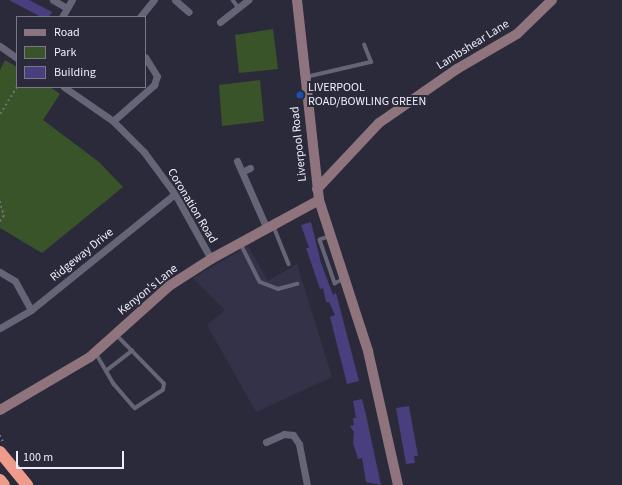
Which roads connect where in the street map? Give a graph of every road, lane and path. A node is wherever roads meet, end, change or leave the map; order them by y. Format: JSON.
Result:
{"nodes":[{"id":1,"x":53,"y":0,"type":"edge"},
{"id":2,"x":72,"y":0,"type":"edge"},
{"id":3,"x":154,"y":0,"type":"edge"},
{"id":4,"x":175,"y":0,"type":"edge"},
{"id":5,"x":233,"y":0,"type":"edge"},
{"id":6,"x":248,"y":0,"type":"edge"},
{"id":7,"x":297,"y":0,"type":"edge"},
{"id":8,"x":552,"y":0,"type":"edge"},
{"id":9,"x":67,"y":8,"type":"junction"},
{"id":10,"x":239,"y":8,"type":"junction"},
{"id":11,"x":189,"y":12,"type":"dead end"},
{"id":12,"x":63,"y":16,"type":"edge"},
{"id":13,"x":141,"y":16,"type":"edge"},
{"id":14,"x":220,"y":22,"type":"dead end"},
{"id":15,"x":364,"y":45,"type":"dead end"},
{"id":16,"x":0,"y":46,"type":"edge"},
{"id":17,"x":16,"y":57,"type":"edge"},
{"id":18,"x":146,"y":59,"type":"edge"},
{"id":19,"x":305,"y":77,"type":"junction"},
{"id":20,"x":16,"y":88,"type":"edge"},
{"id":21,"x":65,"y":88,"type":"edge"},
{"id":22,"x":0,"y":114,"type":"edge"},
{"id":23,"x":113,"y":121,"type":"junction"},
{"id":24,"x":237,"y":161,"type":"dead end"},
{"id":25,"x":250,"y":168,"type":"dead end"},
{"id":26,"x":242,"y":172,"type":"junction"},
{"id":27,"x":317,"y":189,"type":"junction"},
{"id":28,"x":175,"y":194,"type":"junction"},
{"id":29,"x":319,"y":200,"type":"junction"},
{"id":30,"x":0,"y":201,"type":"edge"},
{"id":31,"x":0,"y":222,"type":"edge"},
{"id":32,"x":271,"y":227,"type":"junction"},
{"id":33,"x":240,"y":244,"type":"junction"},
{"id":34,"x":211,"y":259,"type":"junction"},
{"id":35,"x":289,"y":264,"type":"dead end"},
{"id":36,"x":0,"y":272,"type":"edge"},
{"id":37,"x":297,"y":284,"type":"dead end"},
{"id":38,"x":31,"y":310,"type":"junction"},
{"id":39,"x":0,"y":328,"type":"edge"},
{"id":40,"x":116,"y":334,"type":"junction"},
{"id":41,"x":132,"y":351,"type":"junction"},
{"id":42,"x":96,"y":352,"type":"junction"},
{"id":43,"x":106,"y":371,"type":"junction"},
{"id":44,"x":0,"y":410,"type":"edge"},
{"id":45,"x":266,"y":442,"type":"dead end"},
{"id":46,"x":0,"y":452,"type":"edge"},
{"id":47,"x":0,"y":480,"type":"edge"},
{"id":48,"x":4,"y":485,"type":"edge"},
{"id":49,"x":28,"y":485,"type":"edge"},
{"id":50,"x":307,"y":485,"type":"edge"},
{"id":51,"x":398,"y":485,"type":"edge"}],
"edges":[{"from":1,"to":9,"type":"street"},
{"from":2,"to":9,"type":"street"},
{"from":3,"to":13,"type":"street"},
{"from":4,"to":11,"type":"street"},
{"from":5,"to":10,"type":"lane"},
{"from":6,"to":10,"type":"street"},
{"from":7,"to":19,"type":"street","name":"Liverpool Road"},
{"from":8,"to":27,"type":"street","name":"Lambshear Lane"},
{"from":9,"to":12,"type":"street"},
{"from":10,"to":14,"type":"street"},
{"from":15,"to":19,"type":"lane"},
{"from":16,"to":17,"type":"street"},
{"from":18,"to":23,"type":"street"},
{"from":19,"to":27,"type":"street","name":"Liverpool Road"},
{"from":20,"to":22,"type":"path"},
{"from":21,"to":23,"type":"street","name":"Coronation Road"},
{"from":23,"to":28,"type":"street","name":"Coronation Road"},
{"from":24,"to":26,"type":"street"},
{"from":25,"to":26,"type":"street"},
{"from":26,"to":32,"type":"street"},
{"from":27,"to":29,"type":"street","name":"Liverpool Road"},
{"from":28,"to":34,"type":"street","name":"Coronation Road"},
{"from":28,"to":38,"type":"street","name":"Ridgeway Drive"},
{"from":29,"to":32,"type":"street","name":"Kenyon's Lane"},
{"from":29,"to":51,"type":"street","name":"Liverpool Road"},
{"from":30,"to":31,"type":"path"},
{"from":32,"to":33,"type":"street","name":"Kenyon's Lane"},
{"from":32,"to":35,"type":"lane"},
{"from":33,"to":34,"type":"street","name":"Kenyon's Lane"},
{"from":33,"to":37,"type":"lane"},
{"from":34,"to":40,"type":"street","name":"Kenyon's Lane"},
{"from":36,"to":38,"type":"street"},
{"from":38,"to":39,"type":"street","name":"Ridgeway Drive"},
{"from":40,"to":41,"type":"lane"},
{"from":40,"to":42,"type":"street","name":"Kenyon's Lane"},
{"from":41,"to":43,"type":"lane"},
{"from":41,"to":43,"type":"lane"},
{"from":42,"to":43,"type":"lane"},
{"from":42,"to":44,"type":"street","name":"Kenyon's Lane"},
{"from":45,"to":50,"type":"street"},
{"from":46,"to":49,"type":"highway"},
{"from":47,"to":48,"type":"highway"}]}
